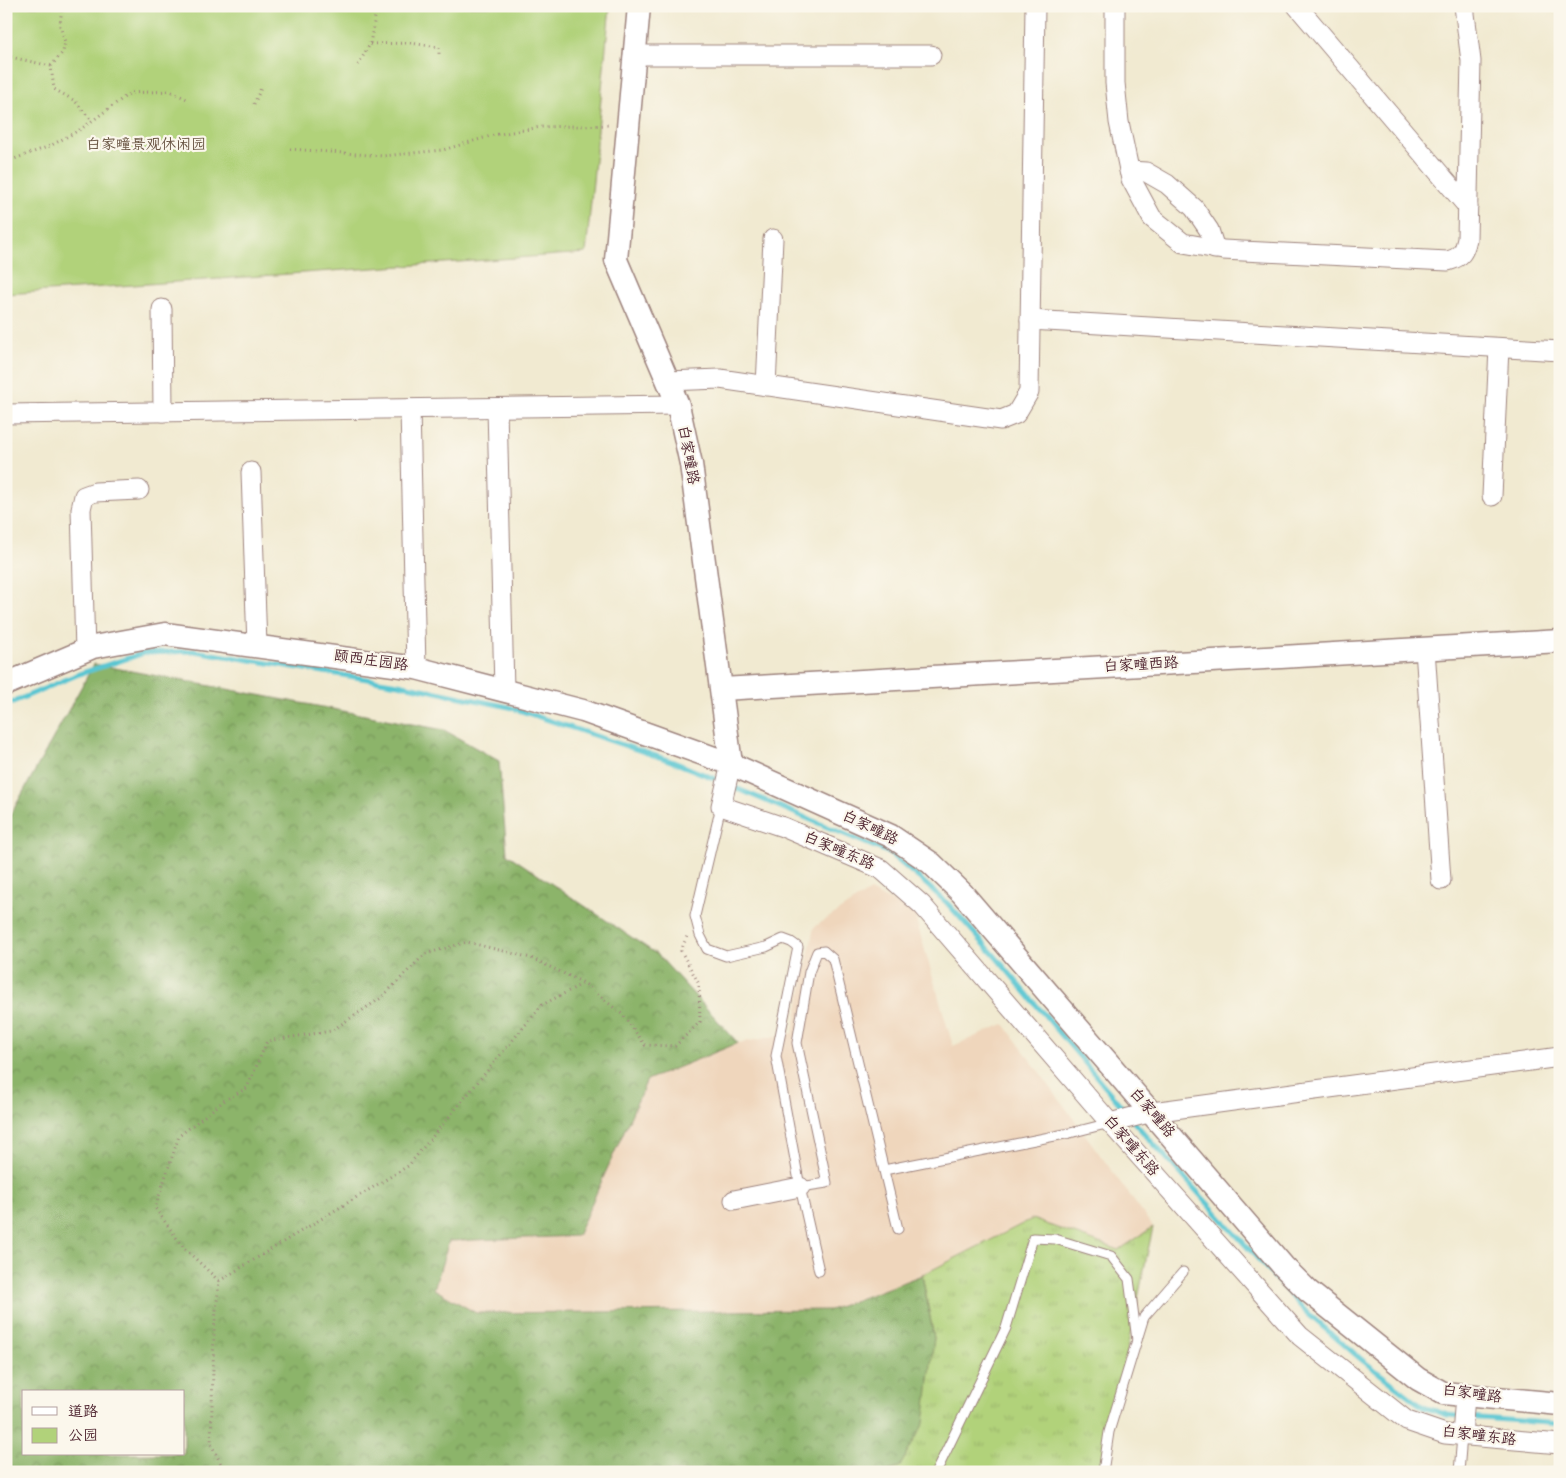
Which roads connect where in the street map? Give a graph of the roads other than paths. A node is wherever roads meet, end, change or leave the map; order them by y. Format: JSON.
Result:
{"nodes":[{"id":1,"x":639,"y":6,"type":"edge"},
{"id":2,"x":1035,"y":6,"type":"edge"},
{"id":3,"x":1115,"y":6,"type":"edge"},
{"id":4,"x":1297,"y":6,"type":"edge"},
{"id":5,"x":1464,"y":6,"type":"edge"},
{"id":6,"x":635,"y":55,"type":"junction"},
{"id":7,"x":931,"y":55,"type":"dead end"},
{"id":8,"x":1129,"y":171,"type":"junction"},
{"id":9,"x":1468,"y":207,"type":"junction"},
{"id":10,"x":773,"y":239,"type":"dead end"},
{"id":11,"x":1215,"y":249,"type":"junction"},
{"id":12,"x":162,"y":309,"type":"dead end"},
{"id":13,"x":1030,"y":320,"type":"junction"},
{"id":14,"x":1499,"y":348,"type":"junction"},
{"id":15,"x":1560,"y":350,"type":"edge"},
{"id":16,"x":668,"y":381,"type":"junction"},
{"id":17,"x":766,"y":386,"type":"junction"},
{"id":18,"x":678,"y":406,"type":"junction"},
{"id":19,"x":497,"y":408,"type":"junction"},
{"id":20,"x":410,"y":409,"type":"junction"},
{"id":21,"x":163,"y":412,"type":"junction"},
{"id":22,"x":6,"y":414,"type":"edge"},
{"id":23,"x":251,"y":472,"type":"dead end"},
{"id":24,"x":139,"y":490,"type":"dead end"},
{"id":25,"x":1492,"y":496,"type":"dead end"},
{"id":26,"x":1560,"y":641,"type":"edge"},
{"id":27,"x":257,"y":646,"type":"junction"},
{"id":28,"x":1425,"y":648,"type":"junction"},
{"id":29,"x":84,"y":651,"type":"junction"},
{"id":30,"x":416,"y":668,"type":"junction"},
{"id":31,"x":6,"y":684,"type":"edge"},
{"id":32,"x":722,"y":688,"type":"junction"},
{"id":33,"x":504,"y":689,"type":"junction"},
{"id":34,"x":726,"y":784,"type":"junction"},
{"id":35,"x":1441,"y":880,"type":"dead end"},
{"id":36,"x":1560,"y":1057,"type":"edge"},
{"id":37,"x":1131,"y":1118,"type":"junction"},
{"id":38,"x":884,"y":1170,"type":"junction"},
{"id":39,"x":800,"y":1187,"type":"junction"},
{"id":40,"x":734,"y":1200,"type":"dead end"},
{"id":41,"x":898,"y":1228,"type":"dead end"},
{"id":42,"x":819,"y":1271,"type":"dead end"},
{"id":43,"x":1183,"y":1272,"type":"dead end"},
{"id":44,"x":1137,"y":1340,"type":"junction"},
{"id":45,"x":1560,"y":1404,"type":"edge"},
{"id":46,"x":1464,"y":1416,"type":"junction"},
{"id":47,"x":1560,"y":1444,"type":"edge"},
{"id":48,"x":936,"y":1472,"type":"edge"},
{"id":49,"x":1103,"y":1472,"type":"edge"},
{"id":50,"x":1459,"y":1472,"type":"edge"}],
"edges":[{"from":1,"to":6,"type":"street","name":"白家疃路"},
{"from":2,"to":13,"type":"street"},
{"from":3,"to":8,"type":"street"},
{"from":4,"to":9,"type":"street"},
{"from":5,"to":9,"type":"street"},
{"from":6,"to":7,"type":"street"},
{"from":6,"to":16,"type":"street","name":"白家疃路"},
{"from":8,"to":11,"type":"street"},
{"from":8,"to":11,"type":"street"},
{"from":9,"to":11,"type":"street"},
{"from":10,"to":17,"type":"street"},
{"from":12,"to":21,"type":"street"},
{"from":13,"to":14,"type":"street"},
{"from":13,"to":17,"type":"street"},
{"from":14,"to":15,"type":"street"},
{"from":14,"to":25,"type":"street"},
{"from":16,"to":17,"type":"street"},
{"from":16,"to":18,"type":"street","name":"白家疃路"},
{"from":18,"to":19,"type":"street"},
{"from":18,"to":32,"type":"street","name":"白家疃路"},
{"from":19,"to":20,"type":"street"},
{"from":19,"to":33,"type":"street"},
{"from":20,"to":21,"type":"street"},
{"from":20,"to":30,"type":"street"},
{"from":21,"to":22,"type":"street"},
{"from":23,"to":27,"type":"street"},
{"from":24,"to":29,"type":"street"},
{"from":26,"to":28,"type":"street","name":"白家疃西路"},
{"from":27,"to":29,"type":"street","name":"颐西庄园路"},
{"from":27,"to":30,"type":"street","name":"颐西庄园路"},
{"from":28,"to":32,"type":"street","name":"白家疃西路"},
{"from":28,"to":35,"type":"street"},
{"from":29,"to":31,"type":"street","name":"颐西庄园路"},
{"from":30,"to":33,"type":"street","name":"颐西庄园路"},
{"from":32,"to":34,"type":"street","name":"白家疃路"},
{"from":33,"to":34,"type":"street","name":"颐西庄园路"},
{"from":34,"to":37,"type":"street","name":"白家疃东路"},
{"from":34,"to":37,"type":"street","name":"白家疃路"},
{"from":34,"to":39,"type":"lane"},
{"from":36,"to":37,"type":"street"},
{"from":37,"to":38,"type":"lane"},
{"from":37,"to":46,"type":"street","name":"白家疃路"},
{"from":37,"to":46,"type":"street","name":"白家疃东路"},
{"from":38,"to":39,"type":"lane"},
{"from":38,"to":41,"type":"lane"},
{"from":39,"to":40,"type":"street"},
{"from":39,"to":42,"type":"lane"},
{"from":43,"to":44,"type":"lane"},
{"from":44,"to":48,"type":"lane"},
{"from":44,"to":49,"type":"lane"},
{"from":45,"to":46,"type":"street","name":"白家疃路"},
{"from":46,"to":47,"type":"street","name":"白家疃东路"},
{"from":46,"to":50,"type":"lane"}]}
